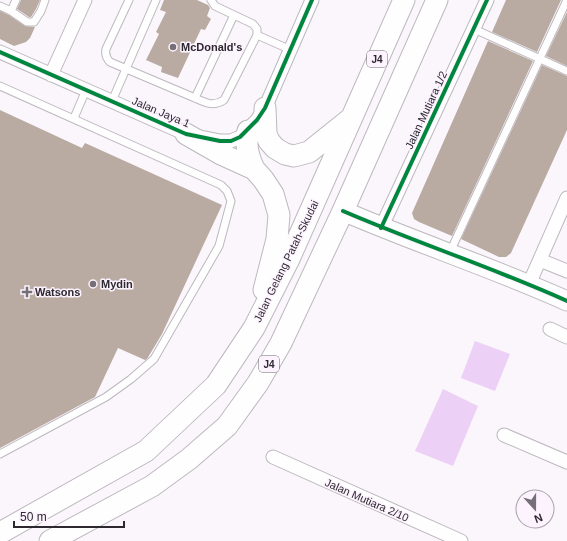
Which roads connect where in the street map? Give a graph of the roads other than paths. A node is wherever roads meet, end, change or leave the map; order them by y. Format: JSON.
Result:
{"nodes":[{"id":1,"x":16,"y":0,"type":"edge"},
{"id":2,"x":45,"y":0,"type":"edge"},
{"id":3,"x":84,"y":0,"type":"edge"},
{"id":4,"x":129,"y":0,"type":"edge"},
{"id":5,"x":156,"y":0,"type":"edge"},
{"id":6,"x":211,"y":0,"type":"edge"},
{"id":7,"x":312,"y":0,"type":"edge"},
{"id":8,"x":404,"y":0,"type":"edge"},
{"id":9,"x":437,"y":0,"type":"edge"},
{"id":10,"x":487,"y":0,"type":"edge"},
{"id":11,"x":566,"y":0,"type":"edge"},
{"id":12,"x":0,"y":6,"type":"edge"},
{"id":13,"x":11,"y":11,"type":"junction"},
{"id":14,"x":234,"y":15,"type":"junction"},
{"id":15,"x":474,"y":29,"type":"junction"},
{"id":16,"x":258,"y":35,"type":"junction"},
{"id":17,"x":291,"y":50,"type":"junction"},
{"id":18,"x":0,"y":52,"type":"edge"},
{"id":19,"x":540,"y":58,"type":"junction"},
{"id":20,"x":125,"y":68,"type":"junction"},
{"id":21,"x":567,"y":71,"type":"edge"},
{"id":22,"x":51,"y":75,"type":"junction"},
{"id":23,"x":0,"y":86,"type":"edge"},
{"id":24,"x":86,"y":90,"type":"junction"},
{"id":25,"x":195,"y":98,"type":"junction"},
{"id":26,"x":112,"y":101,"type":"junction"},
{"id":27,"x":265,"y":108,"type":"junction"},
{"id":28,"x":74,"y":118,"type":"junction"},
{"id":29,"x":352,"y":118,"type":"junction"},
{"id":30,"x":248,"y":131,"type":"junction"},
{"id":31,"x":186,"y":134,"type":"junction"},
{"id":32,"x":254,"y":169,"type":"junction"},
{"id":33,"x":567,"y":198,"type":"edge"},
{"id":34,"x":343,"y":211,"type":"junction"},
{"id":35,"x":381,"y":228,"type":"junction"},
{"id":36,"x":450,"y":253,"type":"junction"},
{"id":37,"x":540,"y":260,"type":"junction"},
{"id":38,"x":567,"y":271,"type":"edge"},
{"id":39,"x":529,"y":284,"type":"junction"},
{"id":40,"x":567,"y":301,"type":"edge"},
{"id":41,"x":254,"y":328,"type":"junction"},
{"id":42,"x":550,"y":329,"type":"dead end"},
{"id":43,"x":567,"y":337,"type":"edge"},
{"id":44,"x":504,"y":435,"type":"dead end"},
{"id":45,"x":0,"y":454,"type":"edge"},
{"id":46,"x":273,"y":457,"type":"dead end"},
{"id":47,"x":567,"y":462,"type":"edge"},
{"id":48,"x":3,"y":530,"type":"edge"},
{"id":49,"x":50,"y":541,"type":"edge"},
{"id":50,"x":461,"y":541,"type":"edge"}],
"edges":[{"from":1,"to":13,"type":"lane"},
{"from":2,"to":13,"type":"lane"},
{"from":3,"to":22,"type":"street"},
{"from":4,"to":20,"type":"lane"},
{"from":5,"to":20,"type":"lane"},
{"from":6,"to":14,"type":"lane"},
{"from":7,"to":17,"type":"street","name":"Jalan Jaya 1"},
{"from":8,"to":29,"type":"main road","name":"Jalan Gelang Patah-Skudai","number":"J4"},
{"from":9,"to":34,"type":"main road","number":"J4"},
{"from":10,"to":15,"type":"street","name":"Jalan Mutiara 1/2"},
{"from":11,"to":19,"type":"lane"},
{"from":12,"to":13,"type":"lane"},
{"from":14,"to":16,"type":"lane"},
{"from":14,"to":25,"type":"lane"},
{"from":15,"to":19,"type":"lane"},
{"from":15,"to":35,"type":"street","name":"Jalan Mutiara 1/2"},
{"from":16,"to":17,"type":"lane"},
{"from":16,"to":25,"type":"lane"},
{"from":17,"to":27,"type":"street","name":"Jalan Jaya 1"},
{"from":18,"to":22,"type":"street","name":"Jalan Jaya 1"},
{"from":19,"to":21,"type":"lane"},
{"from":19,"to":36,"type":"lane"},
{"from":20,"to":25,"type":"lane"},
{"from":20,"to":26,"type":"lane"},
{"from":22,"to":24,"type":"street","name":"Jalan Jaya 1"},
{"from":23,"to":28,"type":"lane"},
{"from":24,"to":26,"type":"street","name":"Jalan Jaya 1"},
{"from":24,"to":28,"type":"lane"},
{"from":26,"to":31,"type":"street","name":"Jalan Jaya 1"},
{"from":27,"to":29,"type":"main road"},
{"from":27,"to":30,"type":"street","name":"Jalan Jaya 1"},
{"from":28,"to":45,"type":"lane"},
{"from":29,"to":41,"type":"main road","name":"Jalan Gelang Patah-Skudai","number":"J4"},
{"from":30,"to":31,"type":"street","name":"Jalan Jaya 1"},
{"from":30,"to":32,"type":"main road"},
{"from":31,"to":32,"type":"main road"},
{"from":32,"to":41,"type":"main road"},
{"from":33,"to":37,"type":"street"},
{"from":34,"to":35,"type":"street"},
{"from":34,"to":49,"type":"main road","number":"J4"},
{"from":35,"to":36,"type":"street"},
{"from":36,"to":39,"type":"street"},
{"from":37,"to":38,"type":"street"},
{"from":37,"to":39,"type":"street"},
{"from":39,"to":40,"type":"street"},
{"from":41,"to":48,"type":"main road","name":"Jalan Gelang Patah-Skudai","number":"J4"},
{"from":42,"to":43,"type":"street"},
{"from":44,"to":47,"type":"street"},
{"from":46,"to":50,"type":"street","name":"Jalan Mutiara 2/10"}]}
